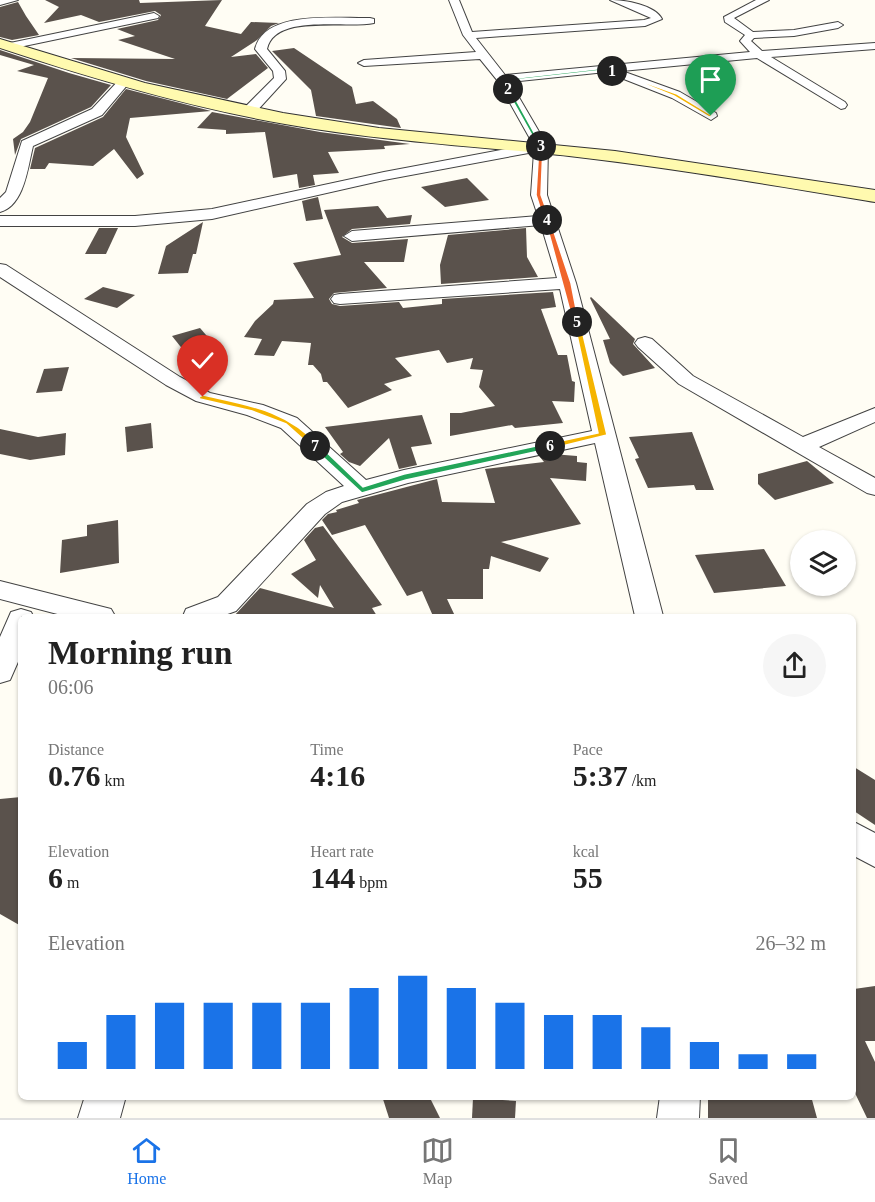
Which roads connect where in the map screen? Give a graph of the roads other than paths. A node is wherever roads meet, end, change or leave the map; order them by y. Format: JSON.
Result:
{"nodes":[{"id":1,"x":13,"y":0,"type":"edge"},
{"id":2,"x":454,"y":0,"type":"edge"},
{"id":3,"x":615,"y":0,"type":"edge"},
{"id":4,"x":762,"y":0,"type":"edge"},
{"id":5,"x":0,"y":2,"type":"edge"},
{"id":6,"x":154,"y":16,"type":"dead end"},
{"id":7,"x":370,"y":21,"type":"dead end"},
{"id":8,"x":838,"y":25,"type":"dead end"},
{"id":9,"x":468,"y":35,"type":"junction"},
{"id":10,"x":751,"y":35,"type":"junction"},
{"id":11,"x":5,"y":44,"type":"edge"},
{"id":12,"x":875,"y":46,"type":"edge"},
{"id":13,"x":759,"y":54,"type":"junction"},
{"id":14,"x":485,"y":55,"type":"junction"},
{"id":15,"x":364,"y":63,"type":"dead end"},
{"id":16,"x":605,"y":69,"type":"junction"},
{"id":17,"x":502,"y":80,"type":"junction"},
{"id":18,"x":123,"y":83,"type":"junction"},
{"id":19,"x":841,"y":105,"type":"dead end"},
{"id":20,"x":249,"y":111,"type":"junction"},
{"id":21,"x":711,"y":116,"type":"dead end"},
{"id":22,"x":541,"y":147,"type":"junction"},
{"id":23,"x":875,"y":196,"type":"edge"},
{"id":24,"x":0,"y":207,"type":"edge"},
{"id":25,"x":547,"y":220,"type":"junction"},
{"id":26,"x":0,"y":222,"type":"edge"},
{"id":27,"x":352,"y":236,"type":"dead end"},
{"id":28,"x":0,"y":269,"type":"edge"},
{"id":29,"x":567,"y":283,"type":"junction"},
{"id":30,"x":340,"y":299,"type":"dead end"},
{"id":31,"x":645,"y":343,"type":"dead end"},
{"id":32,"x":875,"y":414,"type":"edge"},
{"id":33,"x":603,"y":435,"type":"junction"},
{"id":34,"x":802,"y":446,"type":"junction"},
{"id":35,"x":875,"y":488,"type":"edge"},
{"id":36,"x":362,"y":490,"type":"junction"},
{"id":37,"x":0,"y":590,"type":"edge"},
{"id":38,"x":24,"y":611,"type":"edge"},
{"id":39,"x":70,"y":614,"type":"edge"},
{"id":40,"x":206,"y":614,"type":"edge"},
{"id":41,"x":648,"y":614,"type":"edge"},
{"id":42,"x":18,"y":626,"type":"edge"},
{"id":43,"x":0,"y":672,"type":"edge"},
{"id":44,"x":856,"y":838,"type":"edge"},
{"id":45,"x":875,"y":852,"type":"edge"},
{"id":46,"x":105,"y":1100,"type":"edge"},
{"id":47,"x":680,"y":1100,"type":"edge"},
{"id":48,"x":99,"y":1118,"type":"edge"},
{"id":49,"x":678,"y":1118,"type":"edge"}],
"edges":[{"from":1,"to":5,"type":"street"},
{"from":2,"to":9,"type":"street"},
{"from":3,"to":9,"type":"street"},
{"from":4,"to":10,"type":"street"},
{"from":6,"to":11,"type":"street"},
{"from":7,"to":20,"type":"street"},
{"from":8,"to":10,"type":"street"},
{"from":9,"to":14,"type":"street"},
{"from":10,"to":13,"type":"street"},
{"from":11,"to":18,"type":"street"},
{"from":12,"to":13,"type":"street"},
{"from":13,"to":16,"type":"street"},
{"from":13,"to":19,"type":"street"},
{"from":14,"to":15,"type":"street"},
{"from":14,"to":17,"type":"street"},
{"from":16,"to":17,"type":"street"},
{"from":16,"to":21,"type":"street"},
{"from":17,"to":22,"type":"street"},
{"from":18,"to":20,"type":"street"},
{"from":18,"to":24,"type":"street"},
{"from":20,"to":22,"type":"street"},
{"from":22,"to":23,"type":"street"},
{"from":22,"to":25,"type":"street"},
{"from":22,"to":26,"type":"street"},
{"from":25,"to":27,"type":"street"},
{"from":25,"to":29,"type":"street"},
{"from":28,"to":36,"type":"street"},
{"from":29,"to":30,"type":"street"},
{"from":29,"to":33,"type":"street"},
{"from":31,"to":34,"type":"street"},
{"from":32,"to":34,"type":"street"},
{"from":33,"to":36,"type":"street"},
{"from":33,"to":41,"type":"street"},
{"from":34,"to":35,"type":"street"},
{"from":36,"to":40,"type":"street"},
{"from":37,"to":38,"type":"street"},
{"from":38,"to":39,"type":"street"},
{"from":42,"to":43,"type":"street"},
{"from":44,"to":45,"type":"street"},
{"from":46,"to":48,"type":"street"},
{"from":47,"to":49,"type":"street"}]}
